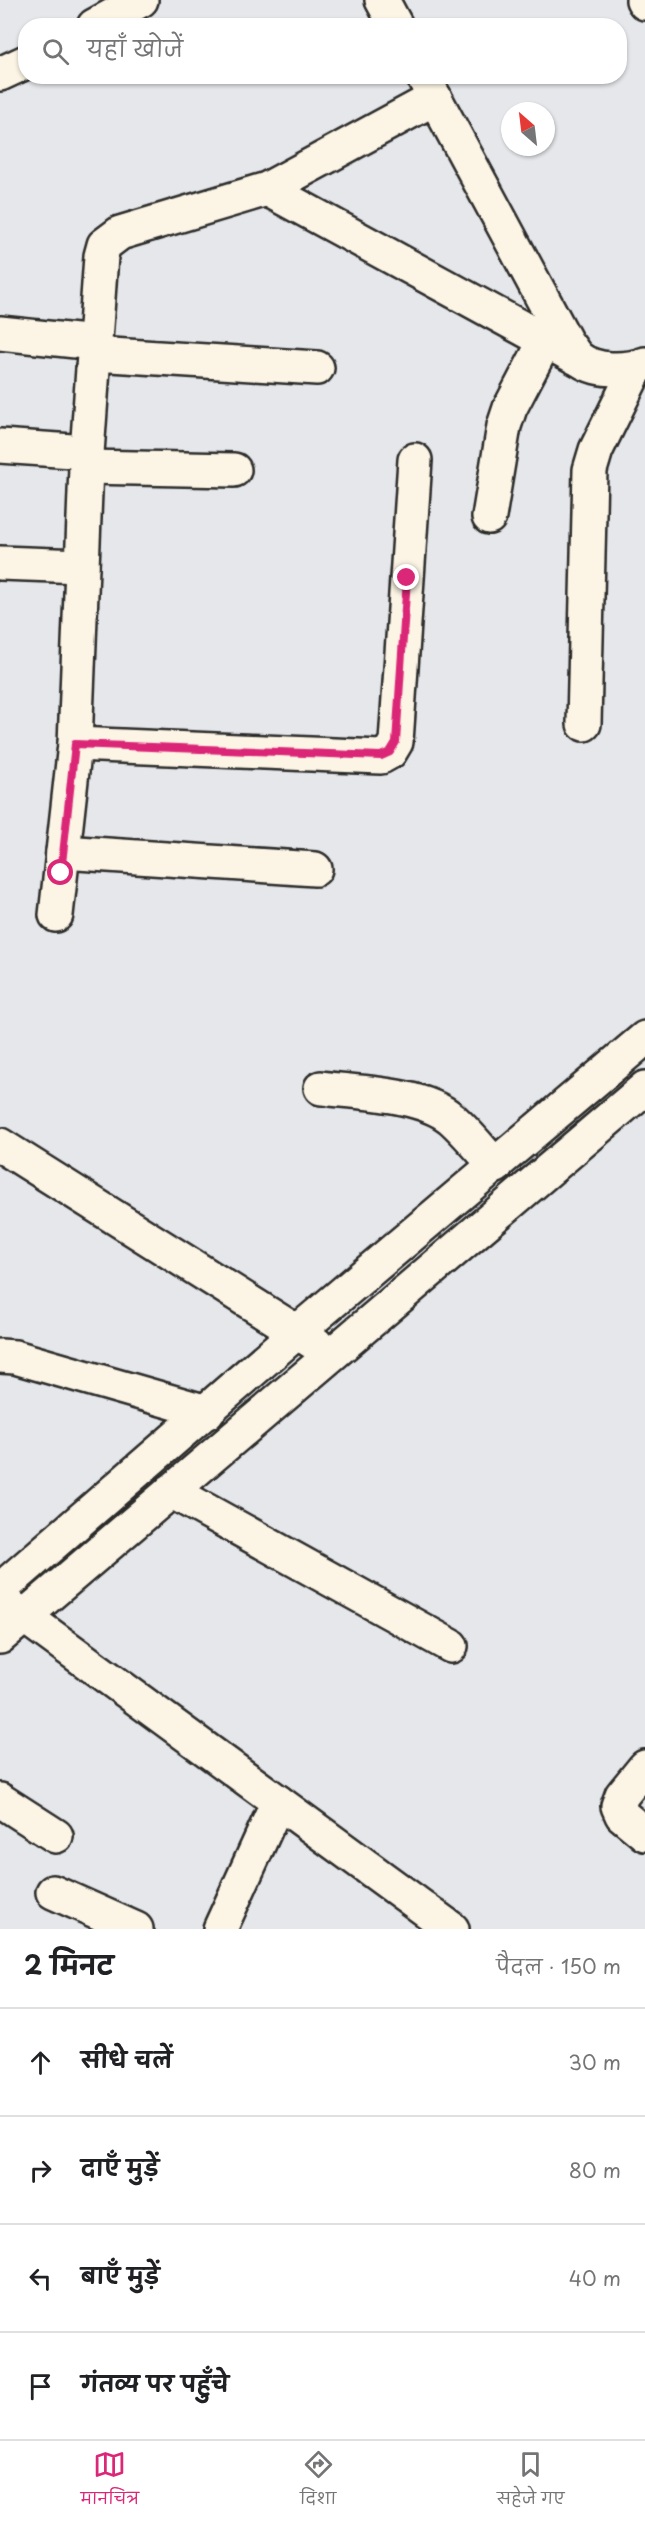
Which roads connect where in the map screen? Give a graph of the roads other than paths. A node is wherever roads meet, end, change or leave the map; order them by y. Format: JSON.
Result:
{"nodes":[{"id":1,"x":382,"y":0,"type":"edge"},
{"id":2,"x":138,"y":1,"type":"edge"},
{"id":3,"x":108,"y":18,"type":"edge"},
{"id":4,"x":392,"y":18,"type":"edge"},
{"id":5,"x":18,"y":66,"type":"edge"},
{"id":6,"x":0,"y":74,"type":"edge"},
{"id":7,"x":429,"y":87,"type":"edge"},
{"id":8,"x":267,"y":189,"type":"junction"},
{"id":9,"x":0,"y":333,"type":"edge"},
{"id":10,"x":545,"y":341,"type":"junction"},
{"id":11,"x":95,"y":348,"type":"junction"},
{"id":12,"x":579,"y":359,"type":"junction"},
{"id":13,"x":641,"y":365,"type":"edge"},
{"id":14,"x":317,"y":368,"type":"dead end"},
{"id":15,"x":0,"y":446,"type":"edge"},
{"id":16,"x":87,"y":460,"type":"junction"},
{"id":17,"x":415,"y":460,"type":"dead end"},
{"id":18,"x":234,"y":470,"type":"dead end"},
{"id":19,"x":489,"y":517,"type":"dead end"},
{"id":20,"x":0,"y":563,"type":"edge"},
{"id":21,"x":82,"y":566,"type":"junction"},
{"id":22,"x":584,"y":724,"type":"dead end"},
{"id":23,"x":75,"y":744,"type":"junction"},
{"id":24,"x":63,"y":852,"type":"junction"},
{"id":25,"x":315,"y":869,"type":"dead end"},
{"id":26,"x":56,"y":915,"type":"dead end"},
{"id":27,"x":645,"y":1038,"type":"edge"},
{"id":28,"x":321,"y":1088,"type":"dead end"},
{"id":29,"x":645,"y":1088,"type":"edge"},
{"id":30,"x":0,"y":1145,"type":"edge"},
{"id":31,"x":496,"y":1166,"type":"junction"},
{"id":32,"x":297,"y":1332,"type":"junction"},
{"id":33,"x":333,"y":1354,"type":"junction"},
{"id":34,"x":5,"y":1364,"type":"edge"},
{"id":35,"x":207,"y":1412,"type":"junction"},
{"id":36,"x":171,"y":1491,"type":"junction"},
{"id":37,"x":0,"y":1590,"type":"edge"},
{"id":38,"x":8,"y":1617,"type":"edge"},
{"id":39,"x":451,"y":1646,"type":"dead end"},
{"id":40,"x":645,"y":1767,"type":"edge"},
{"id":41,"x":0,"y":1800,"type":"edge"},
{"id":42,"x":278,"y":1802,"type":"junction"},
{"id":43,"x":645,"y":1834,"type":"edge"},
{"id":44,"x":56,"y":1836,"type":"dead end"},
{"id":45,"x":53,"y":1892,"type":"dead end"},
{"id":46,"x":136,"y":1929,"type":"edge"},
{"id":47,"x":220,"y":1929,"type":"edge"},
{"id":48,"x":452,"y":1929,"type":"edge"}],
"edges":[{"from":1,"to":4,"type":"street"},
{"from":2,"to":3,"type":"street"},
{"from":5,"to":6,"type":"street"},
{"from":7,"to":8,"type":"street"},
{"from":7,"to":12,"type":"street"},
{"from":8,"to":10,"type":"street"},
{"from":8,"to":11,"type":"street"},
{"from":9,"to":11,"type":"street"},
{"from":10,"to":12,"type":"street"},
{"from":10,"to":19,"type":"street"},
{"from":11,"to":14,"type":"street"},
{"from":11,"to":16,"type":"street"},
{"from":12,"to":13,"type":"street"},
{"from":13,"to":22,"type":"street"},
{"from":15,"to":16,"type":"street"},
{"from":16,"to":18,"type":"street"},
{"from":16,"to":21,"type":"street"},
{"from":17,"to":23,"type":"street"},
{"from":20,"to":21,"type":"street"},
{"from":21,"to":23,"type":"street"},
{"from":23,"to":24,"type":"street"},
{"from":24,"to":25,"type":"street"},
{"from":24,"to":26,"type":"street"},
{"from":27,"to":31,"type":"street"},
{"from":28,"to":31,"type":"street"},
{"from":29,"to":33,"type":"street"},
{"from":30,"to":32,"type":"street"},
{"from":31,"to":32,"type":"street"},
{"from":32,"to":33,"type":"street"},
{"from":32,"to":35,"type":"street"},
{"from":33,"to":36,"type":"street"},
{"from":34,"to":35,"type":"street"},
{"from":35,"to":37,"type":"street"},
{"from":36,"to":38,"type":"street"},
{"from":36,"to":39,"type":"street"},
{"from":38,"to":42,"type":"street"},
{"from":40,"to":43,"type":"street"},
{"from":41,"to":44,"type":"street"},
{"from":42,"to":47,"type":"street"},
{"from":42,"to":48,"type":"street"},
{"from":45,"to":46,"type":"street"}]}
